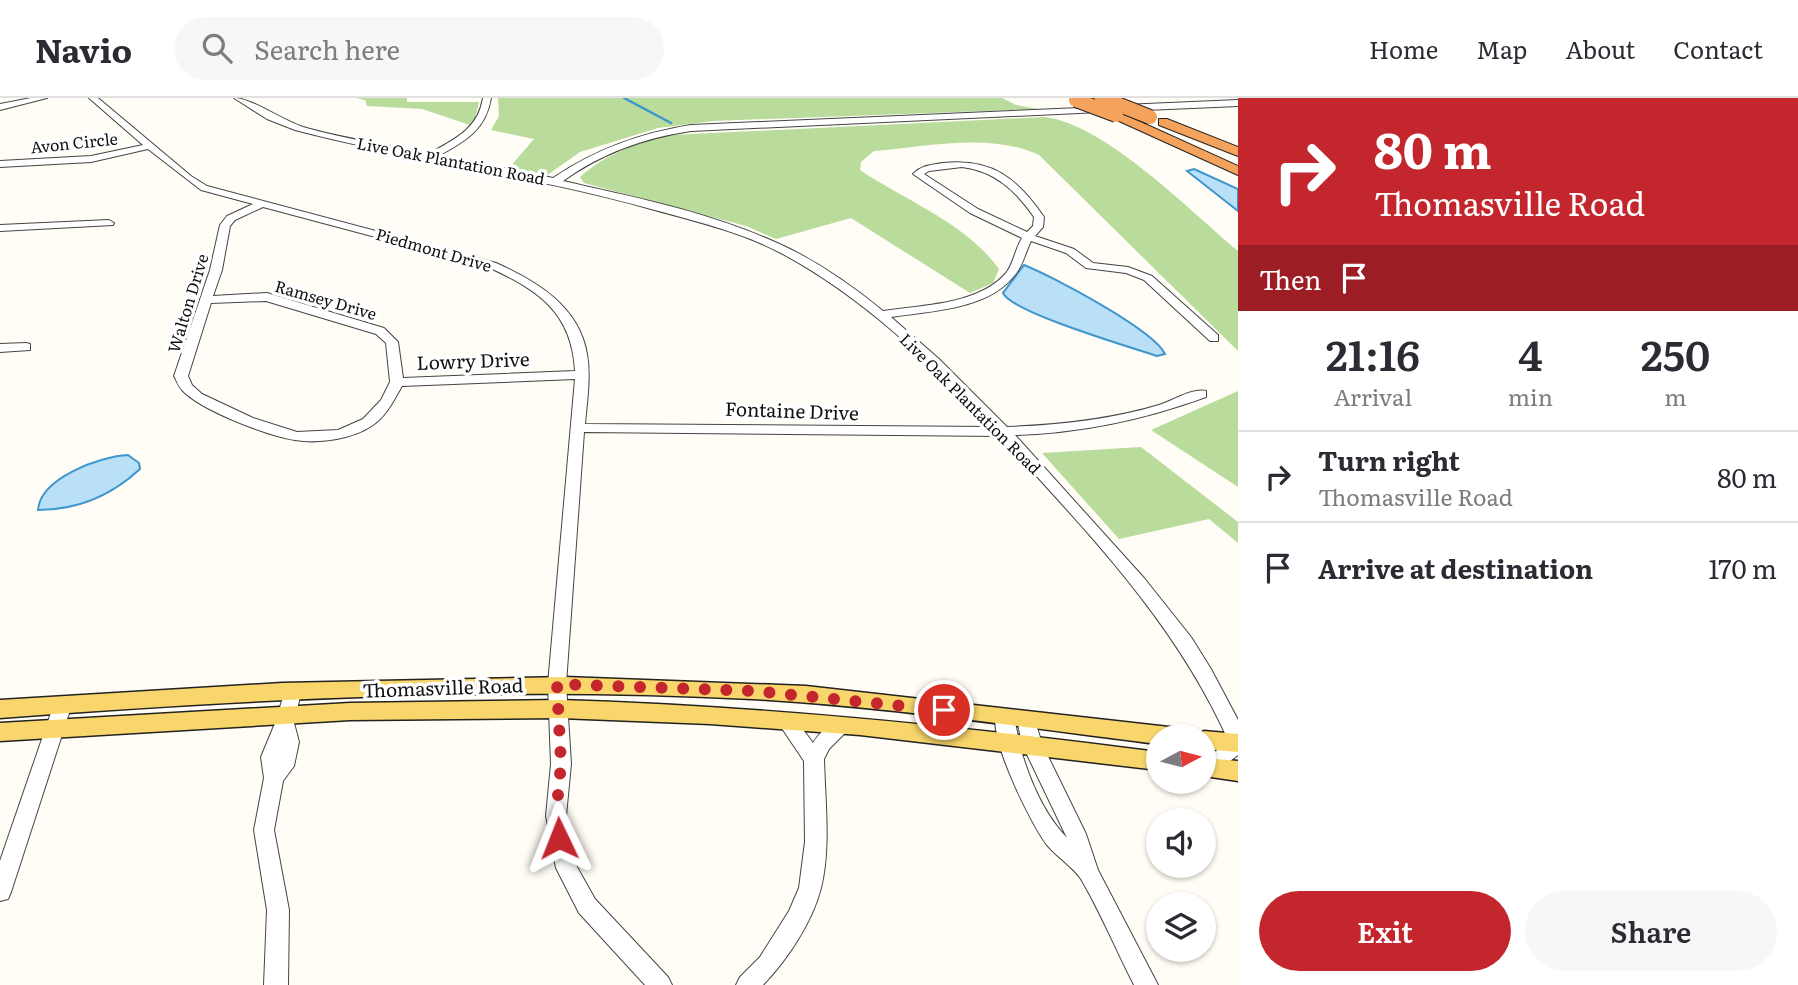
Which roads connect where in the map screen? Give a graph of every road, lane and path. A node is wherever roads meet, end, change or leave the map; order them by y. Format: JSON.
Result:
{"nodes":[{"id":1,"x":43,"y":98,"type":"edge"},
{"id":2,"x":93,"y":98,"type":"edge"},
{"id":3,"x":238,"y":98,"type":"edge"},
{"id":4,"x":487,"y":98,"type":"edge"},
{"id":5,"x":1101,"y":98,"type":"edge"},
{"id":6,"x":1074,"y":99,"type":"edge"},
{"id":7,"x":1238,"y":103,"type":"edge"},
{"id":8,"x":0,"y":107,"type":"edge"},
{"id":9,"x":1123,"y":118,"type":"junction"},
{"id":10,"x":150,"y":146,"type":"junction"},
{"id":11,"x":1238,"y":151,"type":"edge"},
{"id":12,"x":431,"y":156,"type":"junction"},
{"id":13,"x":0,"y":164,"type":"edge"},
{"id":14,"x":1238,"y":165,"type":"edge"},
{"id":15,"x":1238,"y":171,"type":"edge"},
{"id":16,"x":556,"y":181,"type":"junction"},
{"id":17,"x":264,"y":203,"type":"junction"},
{"id":18,"x":109,"y":223,"type":"dead end"},
{"id":19,"x":0,"y":228,"type":"edge"},
{"id":20,"x":1028,"y":237,"type":"junction"},
{"id":21,"x":207,"y":300,"type":"junction"},
{"id":22,"x":880,"y":315,"type":"junction"},
{"id":23,"x":1214,"y":338,"type":"dead end"},
{"id":24,"x":26,"y":347,"type":"dead end"},
{"id":25,"x":0,"y":348,"type":"edge"},
{"id":26,"x":582,"y":375,"type":"junction"},
{"id":27,"x":397,"y":382,"type":"junction"},
{"id":28,"x":1201,"y":394,"type":"dead end"},
{"id":29,"x":579,"y":428,"type":"junction"},
{"id":30,"x":1004,"y":432,"type":"junction"},
{"id":31,"x":305,"y":437,"type":"joint"},
{"id":32,"x":557,"y":684,"type":"junction"},
{"id":33,"x":785,"y":693,"type":"junction"},
{"id":34,"x":63,"y":704,"type":"junction"},
{"id":35,"x":0,"y":709,"type":"edge"},
{"id":36,"x":559,"y":709,"type":"junction"},
{"id":37,"x":288,"y":710,"type":"junction"},
{"id":38,"x":1015,"y":718,"type":"junction"},
{"id":39,"x":786,"y":721,"type":"junction"},
{"id":40,"x":844,"y":725,"type":"junction"},
{"id":41,"x":53,"y":729,"type":"junction"},
{"id":42,"x":0,"y":732,"type":"edge"},
{"id":43,"x":1146,"y":733,"type":"edge"},
{"id":44,"x":1216,"y":741,"type":"edge"},
{"id":45,"x":1008,"y":742,"type":"junction"},
{"id":46,"x":1238,"y":743,"type":"edge"},
{"id":47,"x":1032,"y":744,"type":"junction"},
{"id":48,"x":814,"y":759,"type":"junction"},
{"id":49,"x":1146,"y":759,"type":"edge"},
{"id":50,"x":1216,"y":760,"type":"edge"},
{"id":51,"x":1216,"y":767,"type":"edge"},
{"id":52,"x":1238,"y":771,"type":"edge"},
{"id":53,"x":1088,"y":872,"type":"junction"},
{"id":54,"x":0,"y":892,"type":"edge"},
{"id":55,"x":276,"y":985,"type":"edge"},
{"id":56,"x":660,"y":985,"type":"edge"},
{"id":57,"x":748,"y":985,"type":"edge"},
{"id":58,"x":1146,"y":985,"type":"edge"}],
"edges":[{"from":1,"to":8,"type":"street"},
{"from":2,"to":10,"type":"street","name":"Piedmont Drive"},
{"from":3,"to":12,"type":"street","name":"Live Oak Plantation Road"},
{"from":4,"to":12,"type":"street"},
{"from":5,"to":11,"type":"highway","bridge":true},
{"from":6,"to":9,"type":"highway","bridge":true},
{"from":7,"to":16,"type":"street"},
{"from":9,"to":14,"type":"highway"},
{"from":9,"to":15,"type":"highway"},
{"from":10,"to":13,"type":"street","name":"Avon Circle"},
{"from":10,"to":17,"type":"street","name":"Piedmont Drive"},
{"from":12,"to":16,"type":"street","name":"Live Oak Plantation Road"},
{"from":16,"to":22,"type":"street","name":"Live Oak Plantation Road"},
{"from":17,"to":21,"type":"street","name":"Walton Drive"},
{"from":17,"to":26,"type":"street","name":"Piedmont Drive"},
{"from":18,"to":19,"type":"street"},
{"from":20,"to":20,"type":"street"},
{"from":20,"to":22,"type":"street"},
{"from":20,"to":23,"type":"street"},
{"from":21,"to":27,"type":"street","name":"Ramsey Drive"},
{"from":21,"to":31,"type":"street","name":"Walton Drive"},
{"from":22,"to":30,"type":"street","name":"Live Oak Plantation Road"},
{"from":24,"to":25,"type":"street"},
{"from":26,"to":27,"type":"street","name":"Lowry Drive"},
{"from":26,"to":29,"type":"street","name":"Piedmont Drive"},
{"from":27,"to":31,"type":"street","name":"Lowry Drive"},
{"from":28,"to":30,"type":"street","name":"Fontaine Drive"},
{"from":29,"to":30,"type":"street","name":"Fontaine Drive"},
{"from":29,"to":32,"type":"street","name":"Piedmont Drive"},
{"from":30,"to":46,"type":"street","name":"Live Oak Plantation Road"},
{"from":32,"to":33,"type":"main road","name":"Thomasville Road"},
{"from":32,"to":36,"type":"street","name":"Piedmont Drive"},
{"from":32,"to":37,"type":"main road","name":"Thomasville Road"},
{"from":33,"to":38,"type":"main road","name":"Thomasville Road"},
{"from":33,"to":39,"type":"main road"},
{"from":34,"to":35,"type":"main road","name":"Thomasville Road"},
{"from":34,"to":37,"type":"main road","name":"Thomasville Road"},
{"from":34,"to":41,"type":"street"},
{"from":36,"to":37,"type":"main road","name":"Thomasville Road"},
{"from":36,"to":39,"type":"main road","name":"Thomasville Road"},
{"from":36,"to":56,"type":"street","name":"Piedmont Drive"},
{"from":37,"to":41,"type":"main road","name":"Thomasville Road"},
{"from":37,"to":55,"type":"street"},
{"from":38,"to":43,"type":"main road","name":"Thomasville Road"},
{"from":38,"to":45,"type":"street"},
{"from":38,"to":47,"type":"street"},
{"from":39,"to":40,"type":"main road","name":"Thomasville Road"},
{"from":39,"to":48,"type":"street"},
{"from":40,"to":45,"type":"main road","name":"Thomasville Road"},
{"from":40,"to":48,"type":"street"},
{"from":41,"to":42,"type":"main road","name":"Thomasville Road"},
{"from":41,"to":54,"type":"street"},
{"from":44,"to":46,"type":"main road"},
{"from":45,"to":47,"type":"main road","name":"Thomasville Road"},
{"from":45,"to":53,"type":"street"},
{"from":46,"to":50,"type":"street"},
{"from":47,"to":49,"type":"main road","name":"Thomasville Road"},
{"from":47,"to":53,"type":"street"},
{"from":48,"to":57,"type":"street"},
{"from":51,"to":52,"type":"main road"},
{"from":53,"to":58,"type":"street"}]}
